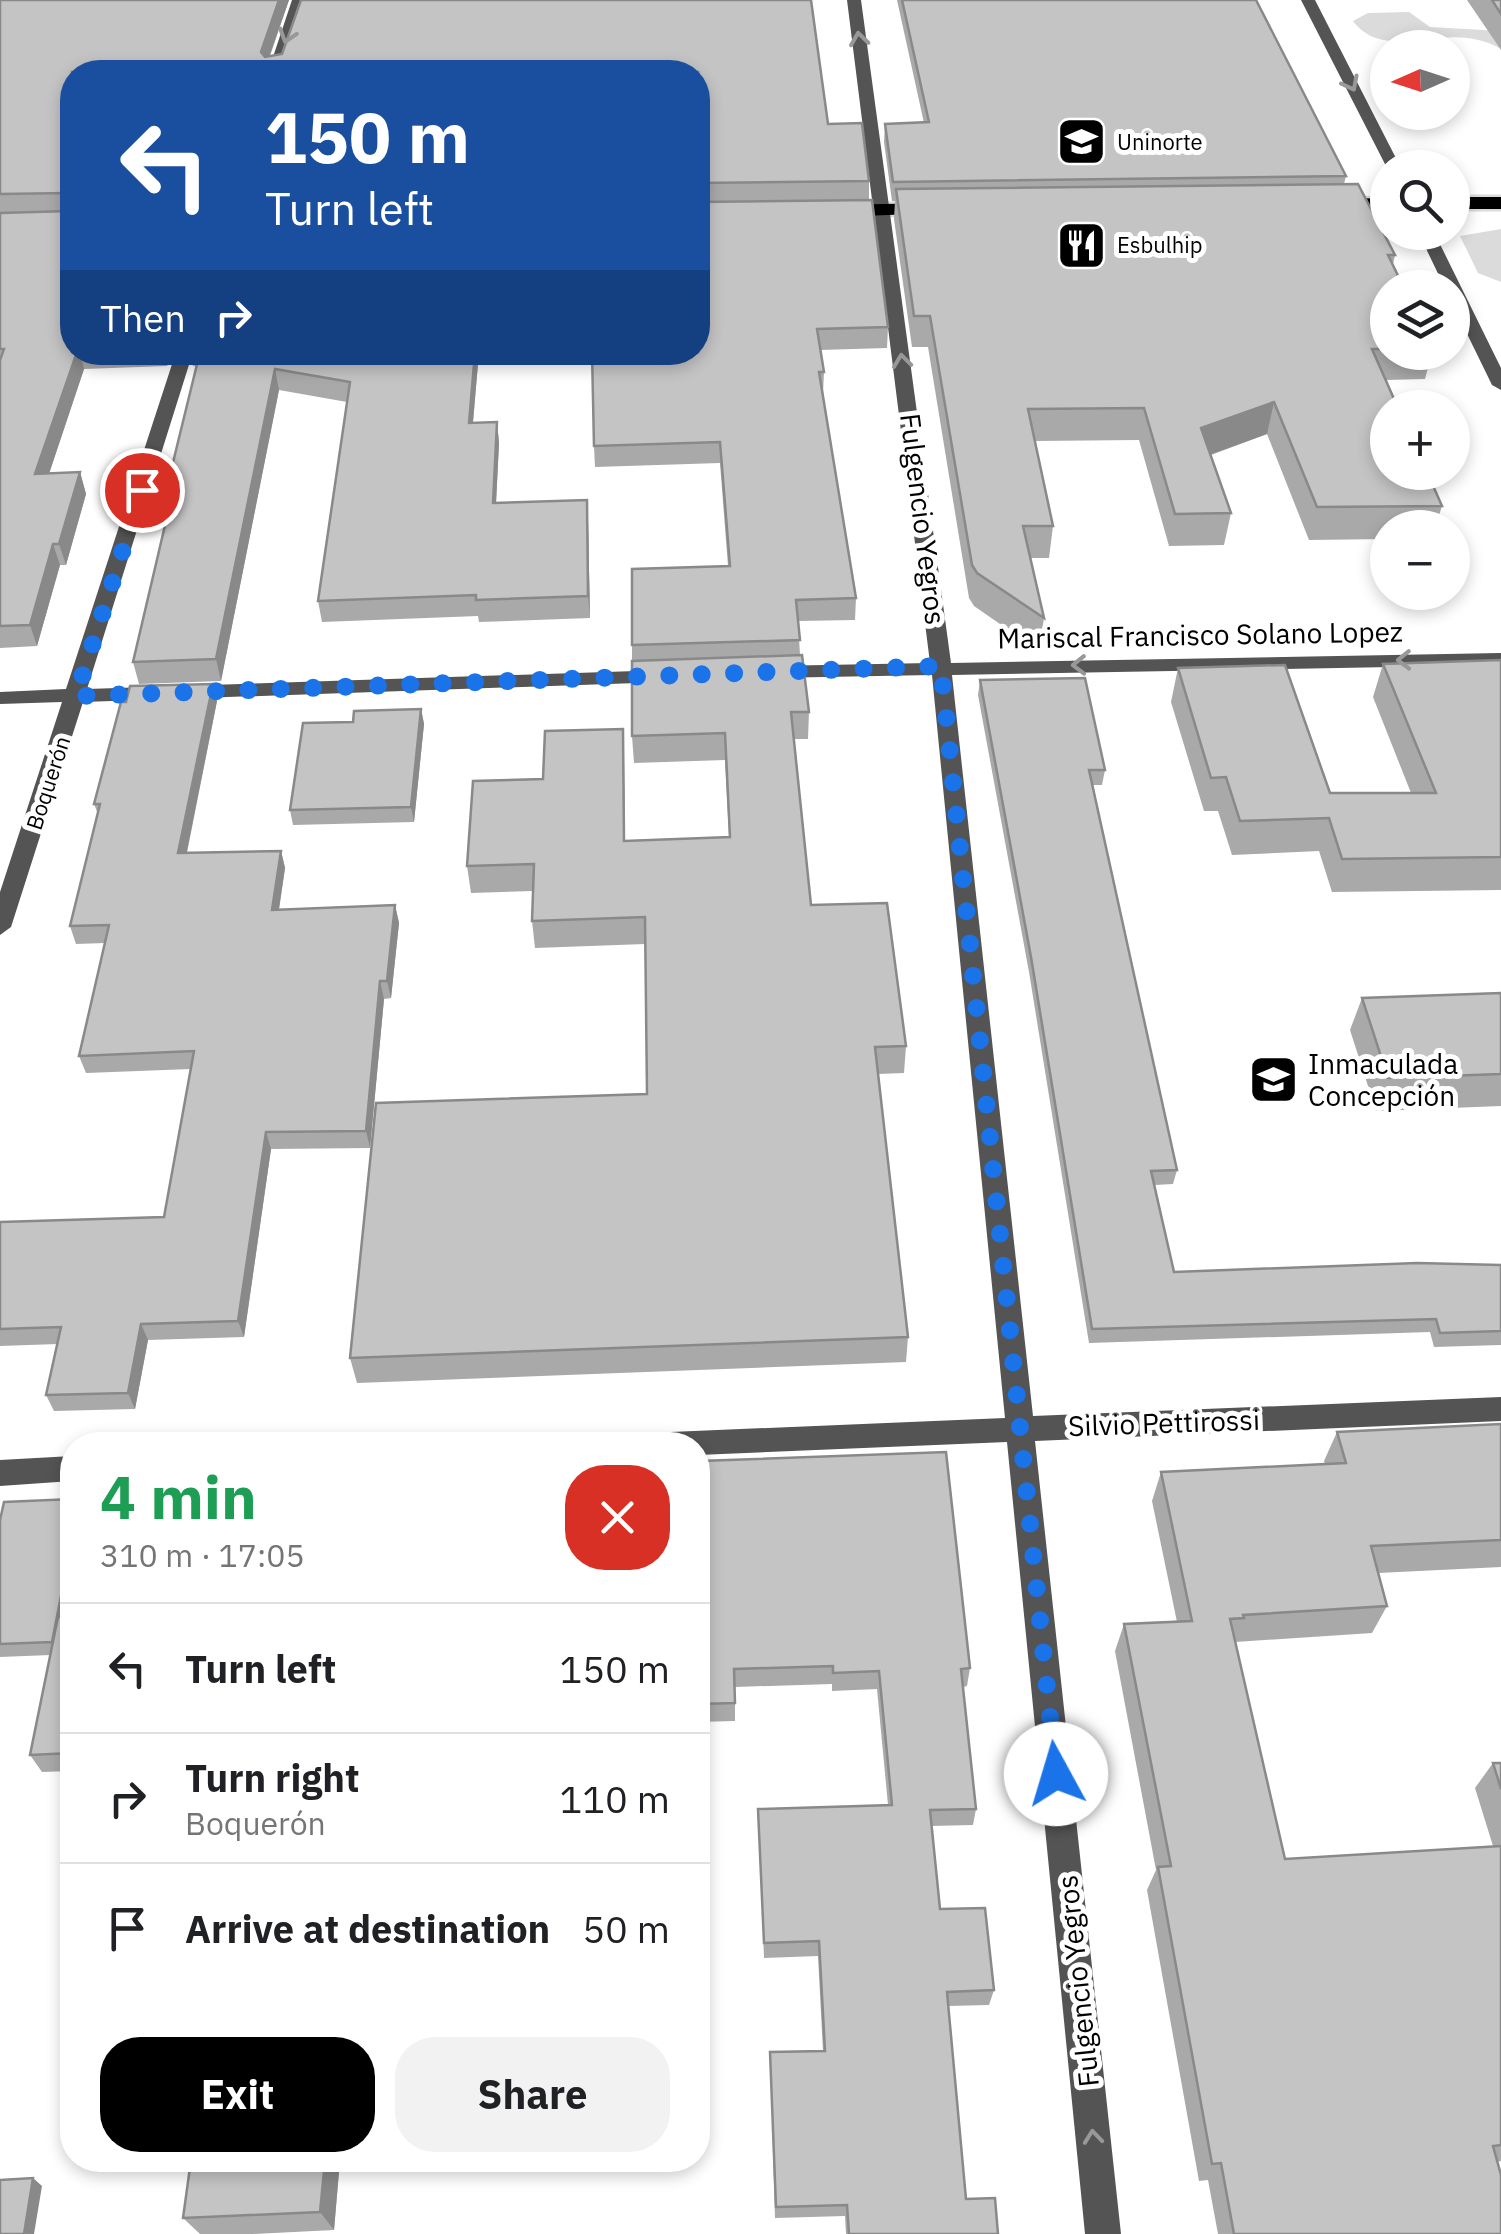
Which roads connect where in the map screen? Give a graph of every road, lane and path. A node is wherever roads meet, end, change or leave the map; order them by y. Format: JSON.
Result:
{"nodes":[{"id":1,"x":298,"y":0,"type":"edge"},
{"id":2,"x":854,"y":0,"type":"edge"},
{"id":3,"x":1308,"y":0,"type":"edge"},
{"id":4,"x":279,"y":60,"type":"edge"},
{"id":5,"x":1385,"y":150,"type":"edge"},
{"id":6,"x":1470,"y":203,"type":"edge"},
{"id":7,"x":1501,"y":203,"type":"edge"},
{"id":8,"x":1370,"y":204,"type":"edge"},
{"id":9,"x":1310,"y":205,"type":"edge"},
{"id":10,"x":961,"y":209,"type":"edge"},
{"id":11,"x":883,"y":210,"type":"junction"},
{"id":12,"x":809,"y":211,"type":"edge"},
{"id":13,"x":1435,"y":250,"type":"edge"},
{"id":14,"x":181,"y":365,"type":"edge"},
{"id":15,"x":1501,"y":385,"type":"edge"},
{"id":16,"x":1501,"y":658,"type":"edge"},
{"id":17,"x":941,"y":666,"type":"junction"},
{"id":18,"x":745,"y":673,"type":"edge"},
{"id":19,"x":686,"y":675,"type":"edge"},
{"id":20,"x":76,"y":696,"type":"junction"},
{"id":21,"x":0,"y":698,"type":"edge"},
{"id":22,"x":0,"y":927,"type":"edge"},
{"id":23,"x":1501,"y":1409,"type":"edge"},
{"id":24,"x":1022,"y":1429,"type":"junction"},
{"id":25,"x":710,"y":1442,"type":"edge"},
{"id":26,"x":60,"y":1470,"type":"edge"},
{"id":27,"x":0,"y":1472,"type":"edge"},
{"id":28,"x":1103,"y":2234,"type":"edge"}],
"edges":[{"from":1,"to":4,"type":"street","one_way":true},
{"from":11,"to":2,"type":"street","name":"Fulgencio Yegros","one_way":true},
{"from":3,"to":5,"type":"street","one_way":true},
{"from":6,"to":7,"type":"highway"},
{"from":8,"to":9,"type":"highway"},
{"from":10,"to":11,"type":"highway"},
{"from":11,"to":12,"type":"highway"},
{"from":17,"to":11,"type":"street","name":"Fulgencio Yegros","one_way":true},
{"from":13,"to":15,"type":"street"},
{"from":14,"to":20,"type":"street","name":"Boquerón"},
{"from":16,"to":17,"type":"street","name":"Mariscal Francisco Solano Lopez","one_way":true},
{"from":17,"to":18,"type":"street","name":"Mariscal Francisco Solano Lopez"},
{"from":17,"to":24,"type":"street","name":"Fulgencio Yegros"},
{"from":19,"to":20,"type":"street"},
{"from":20,"to":21,"type":"street"},
{"from":20,"to":22,"type":"street","name":"Boquerón"},
{"from":23,"to":24,"type":"street","name":"Silvio Pettirossi"},
{"from":24,"to":25,"type":"street","name":"Silvio Pettirossi"},
{"from":28,"to":24,"type":"street","name":"Fulgencio Yegros","one_way":true},
{"from":26,"to":27,"type":"street"}]}
